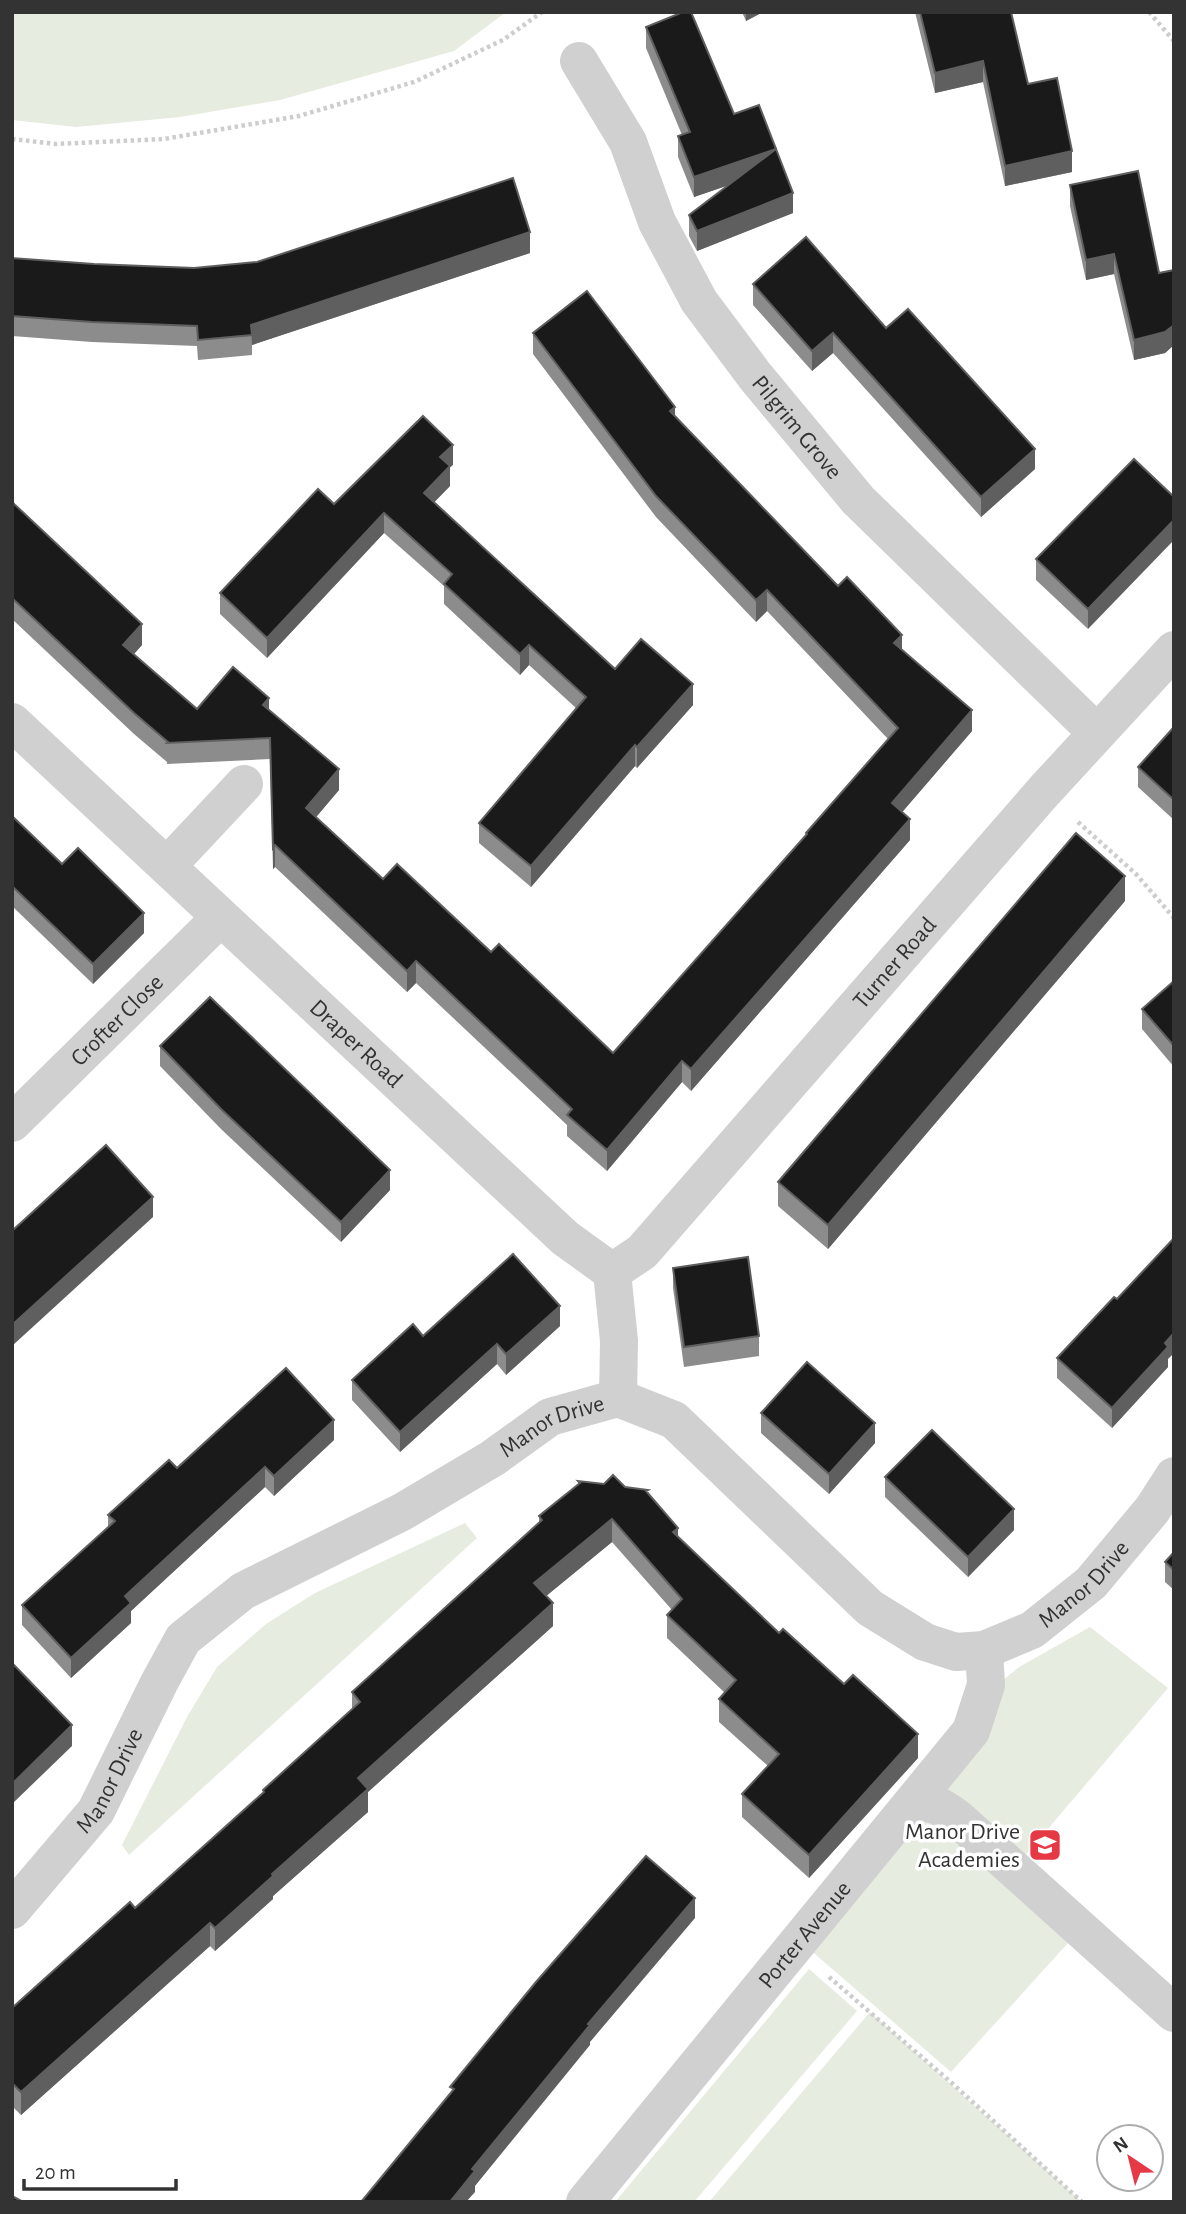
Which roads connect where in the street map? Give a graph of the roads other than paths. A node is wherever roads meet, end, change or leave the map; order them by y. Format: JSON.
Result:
{"nodes":[{"id":1,"x":579,"y":61,"type":"dead end"},
{"id":2,"x":1174,"y":650,"type":"edge"},
{"id":3,"x":12,"y":722,"type":"edge"},
{"id":4,"x":1096,"y":732,"type":"junction"},
{"id":5,"x":244,"y":783,"type":"dead end"},
{"id":6,"x":168,"y":865,"type":"junction"},
{"id":7,"x":220,"y":918,"type":"junction"},
{"id":8,"x":12,"y":1123,"type":"edge"},
{"id":9,"x":612,"y":1272,"type":"junction"},
{"id":10,"x":618,"y":1398,"type":"junction"},
{"id":11,"x":1174,"y":1475,"type":"edge"},
{"id":12,"x":984,"y":1650,"type":"junction"},
{"id":13,"x":924,"y":1790,"type":"junction"},
{"id":14,"x":12,"y":1910,"type":"edge"},
{"id":15,"x":1174,"y":2012,"type":"edge"},
{"id":16,"x":585,"y":2202,"type":"edge"}],
"edges":[{"from":1,"to":4,"type":"street","name":"Pilgrim Grove"},
{"from":2,"to":4,"type":"street","name":"Turner Road"},
{"from":3,"to":6,"type":"street","name":"Draper Road"},
{"from":4,"to":9,"type":"street","name":"Turner Road"},
{"from":5,"to":6,"type":"street"},
{"from":6,"to":7,"type":"street","name":"Draper Road"},
{"from":7,"to":8,"type":"street","name":"Crofter Close"},
{"from":7,"to":9,"type":"street","name":"Draper Road"},
{"from":9,"to":10,"type":"street"},
{"from":10,"to":12,"type":"street","name":"Manor Drive"},
{"from":10,"to":14,"type":"street","name":"Manor Drive"},
{"from":11,"to":12,"type":"street","name":"Manor Drive"},
{"from":12,"to":13,"type":"street","name":"Porter Avenue"},
{"from":13,"to":15,"type":"street"},
{"from":13,"to":16,"type":"street","name":"Porter Avenue"}]}
